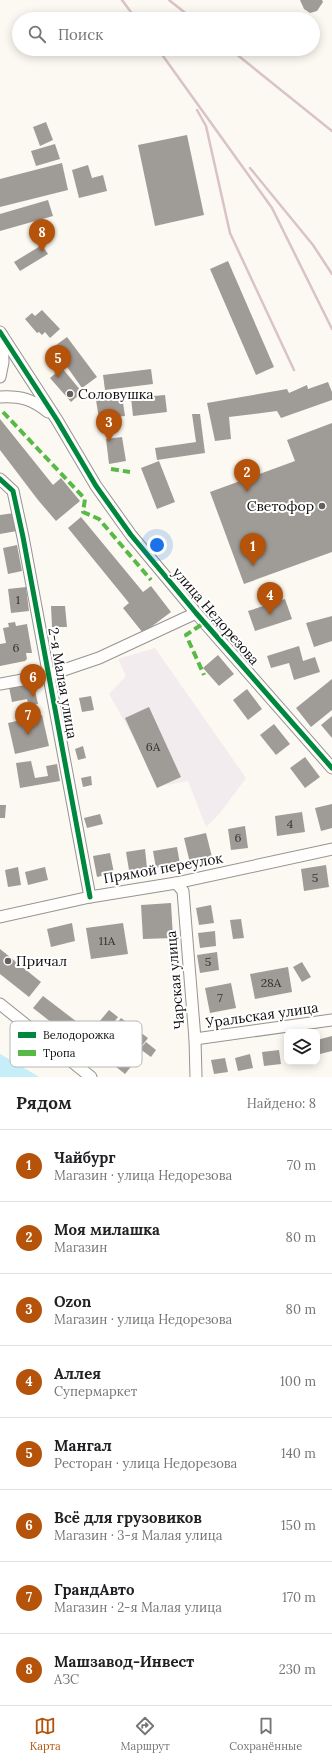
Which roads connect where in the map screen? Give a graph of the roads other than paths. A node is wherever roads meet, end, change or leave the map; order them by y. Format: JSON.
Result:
{"nodes":[{"id":1,"x":1,"y":333,"type":"edge"},
{"id":2,"x":0,"y":377,"type":"edge"},
{"id":3,"x":0,"y":397,"type":"edge"},
{"id":4,"x":57,"y":420,"type":"junction"},
{"id":5,"x":0,"y":479,"type":"edge"},
{"id":6,"x":196,"y":613,"type":"junction"},
{"id":7,"x":49,"y":675,"type":"junction"},
{"id":8,"x":0,"y":684,"type":"edge"},
{"id":9,"x":332,"y":768,"type":"edge"},
{"id":10,"x":332,"y":850,"type":"edge"},
{"id":11,"x":176,"y":883,"type":"junction"},
{"id":12,"x":90,"y":897,"type":"junction"},
{"id":13,"x":0,"y":917,"type":"edge"},
{"id":14,"x":0,"y":1004,"type":"edge"},
{"id":15,"x":332,"y":1020,"type":"edge"},
{"id":16,"x":21,"y":1021,"type":"edge"},
{"id":17,"x":195,"y":1039,"type":"junction"},
{"id":18,"x":79,"y":1067,"type":"edge"},
{"id":19,"x":91,"y":1077,"type":"edge"},
{"id":20,"x":196,"y":1077,"type":"edge"}],
"edges":[{"from":1,"to":2,"type":"street"},
{"from":1,"to":4,"type":"street","name":"улица Недорезова"},
{"from":3,"to":4,"type":"street"},
{"from":4,"to":6,"type":"street","name":"улица Недорезова"},
{"from":5,"to":7,"type":"street","name":"2-я Малая улица"},
{"from":6,"to":7,"type":"street"},
{"from":6,"to":9,"type":"street","name":"улица Недорезова"},
{"from":7,"to":8,"type":"street"},
{"from":7,"to":12,"type":"street","name":"2-я Малая улица"},
{"from":10,"to":11,"type":"street","name":"Прямой переулок"},
{"from":11,"to":12,"type":"street","name":"Прямой переулок"},
{"from":11,"to":17,"type":"street","name":"Чарская улица"},
{"from":12,"to":13,"type":"street","name":"Прямой переулок"},
{"from":14,"to":16,"type":"street"},
{"from":15,"to":17,"type":"street","name":"Уральская улица"},
{"from":17,"to":20,"type":"street","name":"Чарская улица"},
{"from":18,"to":19,"type":"street"}]}
